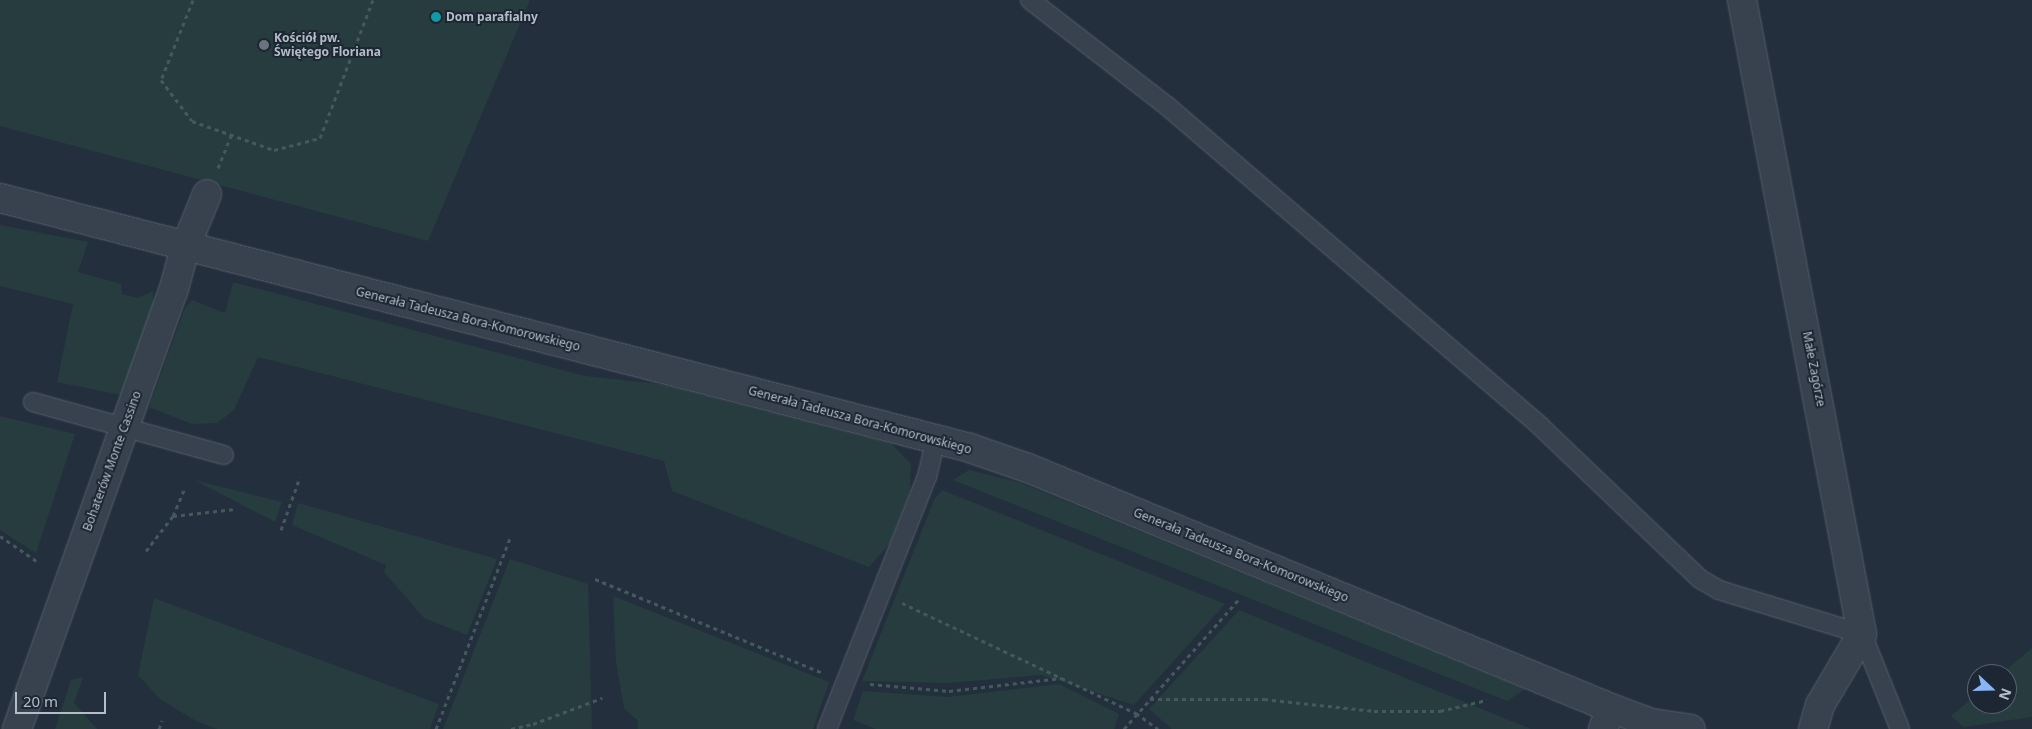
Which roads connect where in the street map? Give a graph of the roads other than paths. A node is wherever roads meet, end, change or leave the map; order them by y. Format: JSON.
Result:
{"nodes":[{"id":1,"x":1030,"y":0,"type":"edge"},
{"id":2,"x":1742,"y":0,"type":"edge"},
{"id":3,"x":207,"y":194,"type":"road end"},
{"id":4,"x":0,"y":198,"type":"edge"},
{"id":5,"x":185,"y":248,"type":"junction"},
{"id":6,"x":34,"y":402,"type":"dead end"},
{"id":7,"x":123,"y":428,"type":"junction"},
{"id":8,"x":936,"y":438,"type":"junction"},
{"id":9,"x":224,"y":455,"type":"dead end"},
{"id":10,"x":1862,"y":634,"type":"junction"},
{"id":11,"x":1607,"y":718,"type":"edge"},
{"id":12,"x":17,"y":729,"type":"edge"},
{"id":13,"x":827,"y":729,"type":"edge"},
{"id":14,"x":1691,"y":729,"type":"edge"},
{"id":15,"x":1814,"y":729,"type":"edge"},
{"id":16,"x":1900,"y":729,"type":"edge"}],
"edges":[{"from":1,"to":10,"type":"lane"},
{"from":2,"to":10,"type":"street","name":"Małe Zagórze"},
{"from":3,"to":5,"type":"street","name":"Bohaterów Monte Cassino"},
{"from":4,"to":5,"type":"street","name":"Generała Tadeusza Bora-Komorowskiego"},
{"from":5,"to":7,"type":"street","name":"Bohaterów Monte Cassino"},
{"from":5,"to":8,"type":"street","name":"Generała Tadeusza Bora-Komorowskiego"},
{"from":6,"to":7,"type":"lane"},
{"from":7,"to":9,"type":"lane"},
{"from":7,"to":12,"type":"street","name":"Bohaterów Monte Cassino"},
{"from":8,"to":11,"type":"street","name":"Generała Tadeusza Bora-Komorowskiego"},
{"from":8,"to":13,"type":"lane"},
{"from":10,"to":15,"type":"street"},
{"from":10,"to":16,"type":"lane"},
{"from":11,"to":14,"type":"street","name":"Generała Tadeusza Bora-Komorowskiego"}]}
